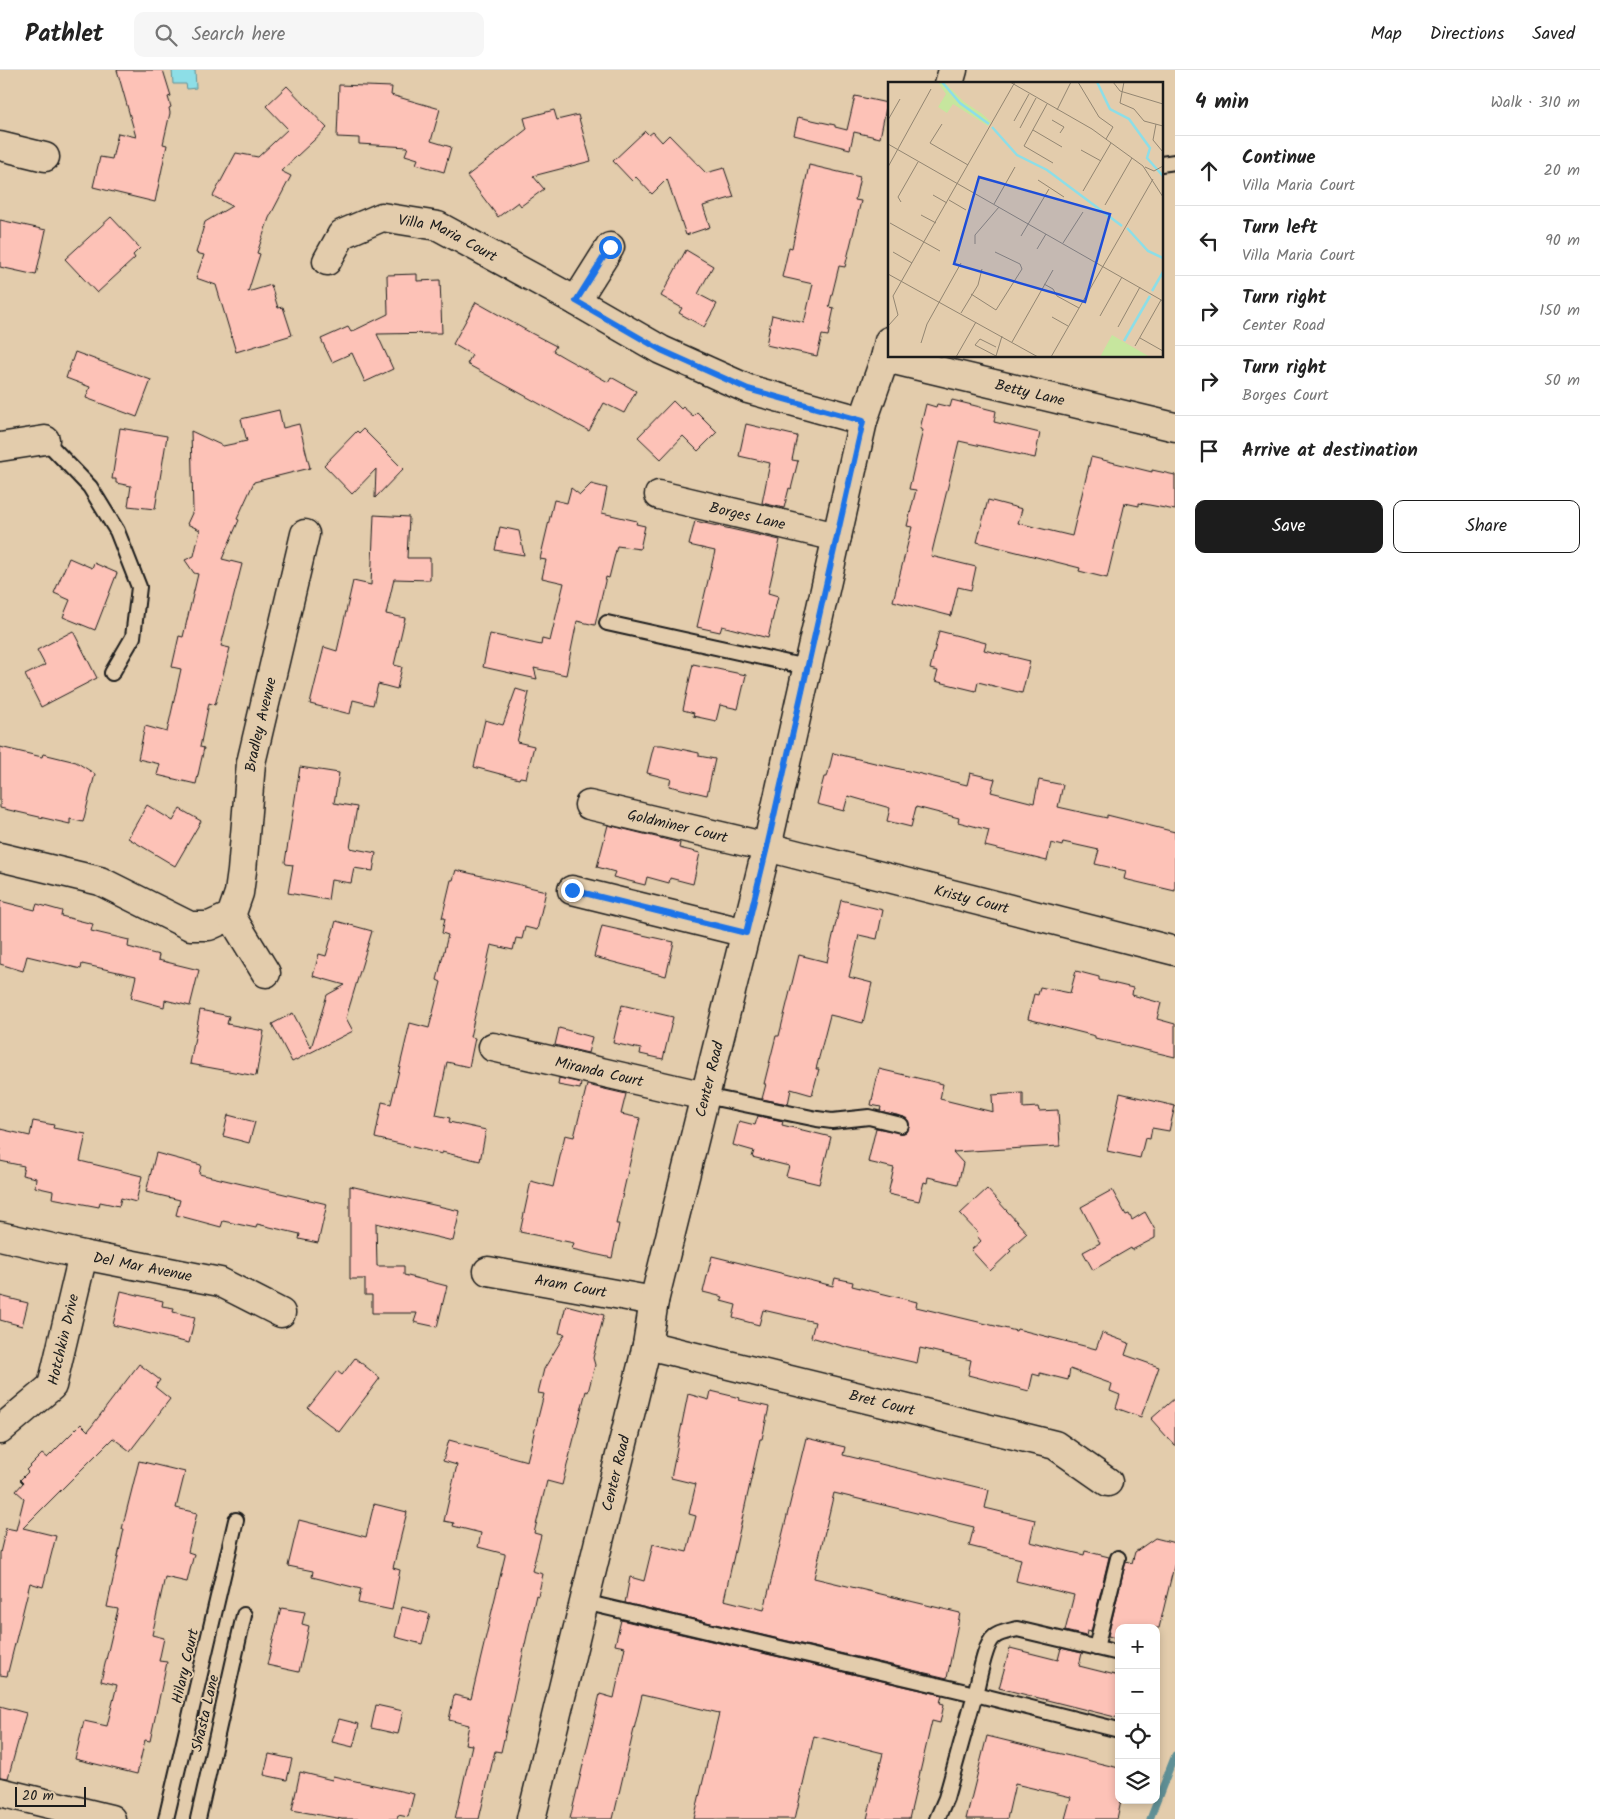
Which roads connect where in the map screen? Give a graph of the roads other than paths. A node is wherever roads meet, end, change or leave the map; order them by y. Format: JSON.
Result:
{"nodes":[{"id":1,"x":0,"y":146,"type":"edge"},
{"id":2,"x":45,"y":157,"type":"dead end"},
{"id":3,"x":1175,"y":162,"type":"edge"},
{"id":4,"x":1162,"y":164,"type":"edge"},
{"id":5,"x":610,"y":247,"type":"dead end"},
{"id":6,"x":327,"y":261,"type":"dead end"},
{"id":7,"x":576,"y":301,"type":"junction"},
{"id":8,"x":887,"y":349,"type":"edge"},
{"id":9,"x":920,"y":358,"type":"edge"},
{"id":10,"x":863,"y":421,"type":"junction"},
{"id":11,"x":1175,"y":427,"type":"edge"},
{"id":12,"x":45,"y":440,"type":"joint"},
{"id":13,"x":0,"y":447,"type":"edge"},
{"id":14,"x":659,"y":495,"type":"dead end"},
{"id":15,"x":305,"y":534,"type":"dead end"},
{"id":16,"x":837,"y":537,"type":"junction"},
{"id":17,"x":608,"y":623,"type":"dead end"},
{"id":18,"x":806,"y":667,"type":"junction"},
{"id":19,"x":112,"y":673,"type":"dead end"},
{"id":20,"x":589,"y":805,"type":"dead end"},
{"id":21,"x":767,"y":847,"type":"junction"},
{"id":22,"x":0,"y":857,"type":"edge"},
{"id":23,"x":572,"y":890,"type":"dead end"},
{"id":24,"x":232,"y":916,"type":"junction"},
{"id":25,"x":746,"y":933,"type":"junction"},
{"id":26,"x":1175,"y":951,"type":"edge"},
{"id":27,"x":266,"y":973,"type":"dead end"},
{"id":28,"x":493,"y":1047,"type":"dead end"},
{"id":29,"x":706,"y":1096,"type":"junction"},
{"id":30,"x":901,"y":1125,"type":"dead end"},
{"id":31,"x":0,"y":1236,"type":"edge"},
{"id":32,"x":83,"y":1255,"type":"junction"},
{"id":33,"x":488,"y":1271,"type":"dead end"},
{"id":34,"x":654,"y":1301,"type":"junction"},
{"id":35,"x":280,"y":1313,"type":"dead end"},
{"id":36,"x":646,"y":1345,"type":"junction"},
{"id":37,"x":0,"y":1430,"type":"edge"},
{"id":38,"x":1108,"y":1482,"type":"dead end"},
{"id":39,"x":236,"y":1520,"type":"dead end"},
{"id":40,"x":1118,"y":1558,"type":"dead end"},
{"id":41,"x":584,"y":1602,"type":"junction"},
{"id":42,"x":244,"y":1615,"type":"dead end"},
{"id":43,"x":1096,"y":1648,"type":"junction"},
{"id":44,"x":1115,"y":1653,"type":"edge"},
{"id":45,"x":975,"y":1694,"type":"junction"},
{"id":46,"x":1115,"y":1729,"type":"edge"},
{"id":47,"x":0,"y":1792,"type":"edge"},
{"id":48,"x":111,"y":1819,"type":"edge"},
{"id":49,"x":166,"y":1819,"type":"edge"},
{"id":50,"x":198,"y":1819,"type":"edge"},
{"id":51,"x":531,"y":1819,"type":"edge"},
{"id":52,"x":937,"y":1819,"type":"edge"}],
"edges":[{"from":1,"to":2,"type":"street"},
{"from":3,"to":4,"type":"lane"},
{"from":5,"to":7,"type":"street"},
{"from":6,"to":7,"type":"street","name":"Villa Maria Court"},
{"from":7,"to":10,"type":"street","name":"Villa Maria Court"},
{"from":8,"to":10,"type":"street","name":"Center Road"},
{"from":9,"to":11,"type":"street","name":"Betty Lane"},
{"from":10,"to":16,"type":"street","name":"Center Road"},
{"from":12,"to":13,"type":"street"},
{"from":12,"to":19,"type":"lane"},
{"from":14,"to":16,"type":"street","name":"Borges Lane"},
{"from":15,"to":24,"type":"street","name":"Bradley Avenue"},
{"from":16,"to":18,"type":"street","name":"Center Road"},
{"from":17,"to":18,"type":"lane"},
{"from":18,"to":21,"type":"street","name":"Center Road"},
{"from":20,"to":21,"type":"street","name":"Goldminer Court"},
{"from":21,"to":25,"type":"street","name":"Center Road"},
{"from":21,"to":26,"type":"street","name":"Kristy Court"},
{"from":22,"to":24,"type":"street"},
{"from":23,"to":25,"type":"street"},
{"from":24,"to":27,"type":"street"},
{"from":25,"to":29,"type":"street","name":"Center Road"},
{"from":28,"to":29,"type":"street","name":"Miranda Court"},
{"from":29,"to":30,"type":"lane"},
{"from":29,"to":34,"type":"street","name":"Center Road"},
{"from":31,"to":32,"type":"street","name":"Del Mar Avenue"},
{"from":32,"to":35,"type":"street","name":"Del Mar Avenue"},
{"from":32,"to":37,"type":"street","name":"Hotchkin Drive"},
{"from":33,"to":34,"type":"street","name":"Aram Court"},
{"from":34,"to":36,"type":"street","name":"Center Road"},
{"from":36,"to":38,"type":"street","name":"Bret Court"},
{"from":36,"to":41,"type":"street","name":"Center Road"},
{"from":39,"to":49,"type":"lane","name":"Hilary Court"},
{"from":40,"to":43,"type":"lane"},
{"from":41,"to":45,"type":"lane"},
{"from":41,"to":51,"type":"street","name":"Center Road"},
{"from":42,"to":50,"type":"lane","name":"Shasta Lane"},
{"from":43,"to":44,"type":"lane"},
{"from":43,"to":45,"type":"lane"},
{"from":45,"to":46,"type":"lane"},
{"from":45,"to":52,"type":"lane"},
{"from":47,"to":48,"type":"street"}]}
